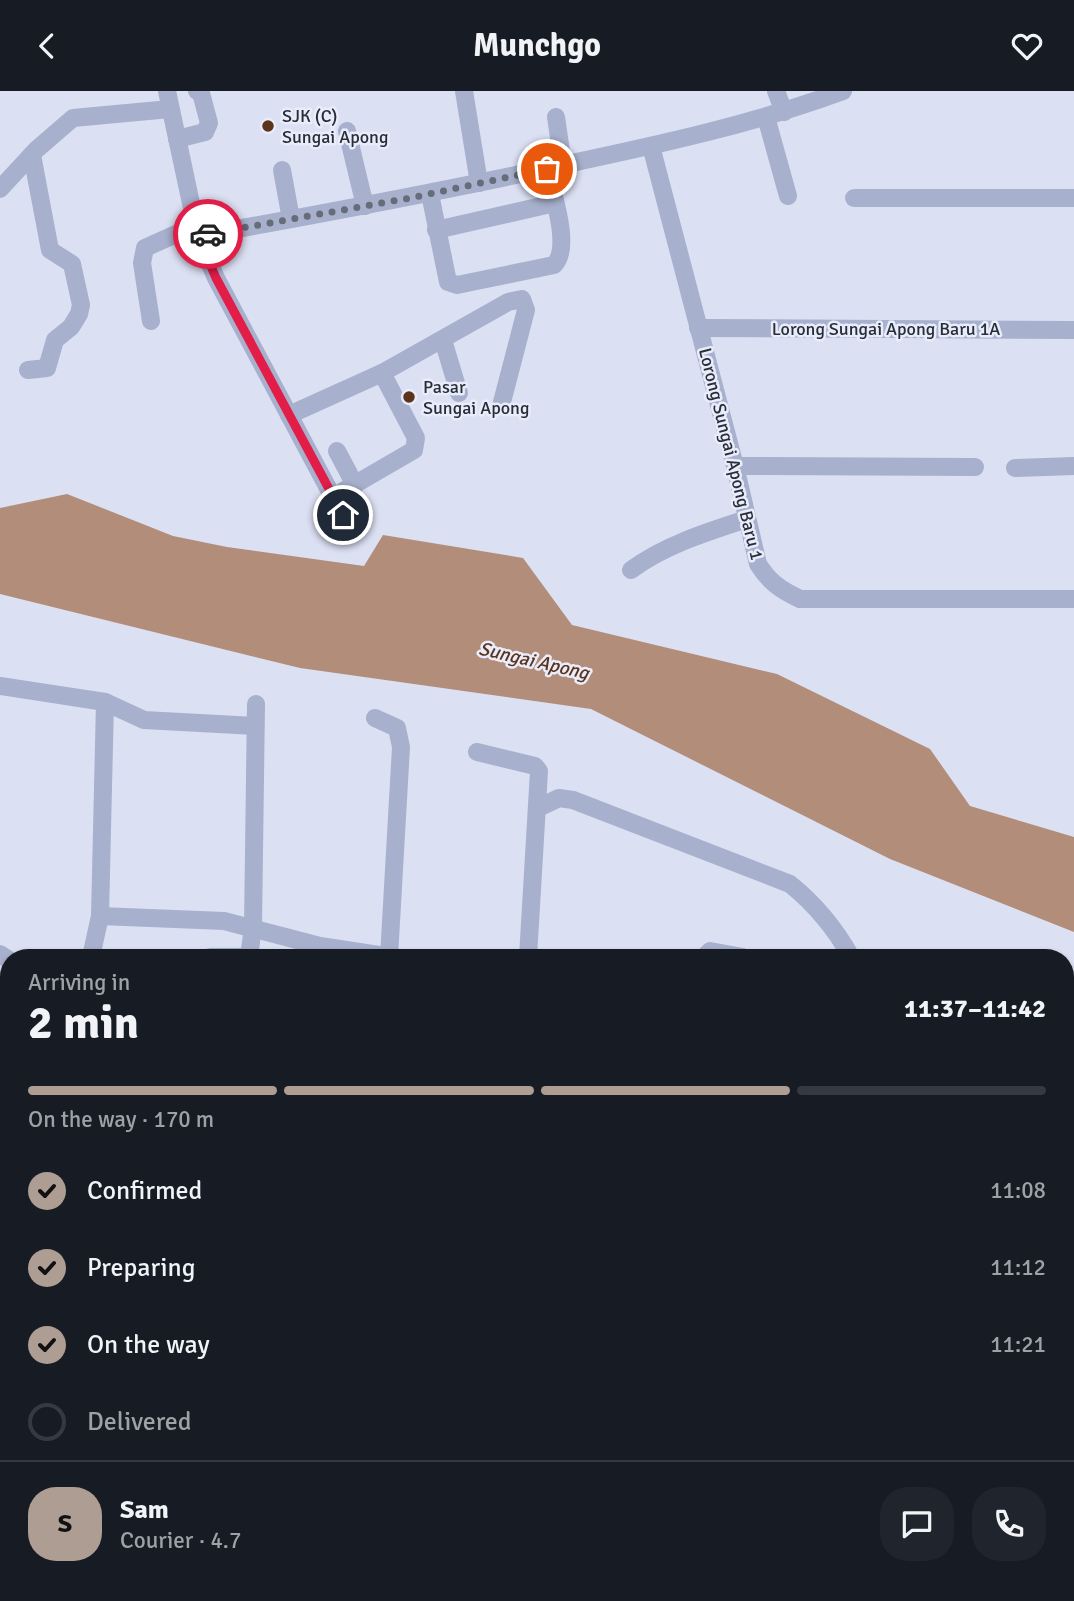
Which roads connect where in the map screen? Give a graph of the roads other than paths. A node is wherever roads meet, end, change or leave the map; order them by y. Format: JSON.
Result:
{"nodes":[{"id":1,"x":190,"y":91,"type":"edge"},
{"id":2,"x":197,"y":91,"type":"edge"},
{"id":3,"x":464,"y":91,"type":"edge"},
{"id":4,"x":776,"y":91,"type":"edge"},
{"id":5,"x":843,"y":91,"type":"edge"},
{"id":6,"x":168,"y":98,"type":"edge"},
{"id":7,"x":784,"y":112,"type":"junction"},
{"id":8,"x":556,"y":117,"type":"dead end"},
{"id":9,"x":766,"y":117,"type":"junction"},
{"id":10,"x":347,"y":131,"type":"dead end"},
{"id":11,"x":177,"y":139,"type":"junction"},
{"id":12,"x":651,"y":146,"type":"junction"},
{"id":13,"x":32,"y":155,"type":"junction"},
{"id":14,"x":555,"y":167,"type":"junction"},
{"id":15,"x":282,"y":170,"type":"dead end"},
{"id":16,"x":479,"y":183,"type":"junction"},
{"id":17,"x":0,"y":188,"type":"edge"},
{"id":18,"x":430,"y":194,"type":"junction"},
{"id":19,"x":788,"y":196,"type":"dead end"},
{"id":20,"x":855,"y":198,"type":"dead end"},
{"id":21,"x":1074,"y":198,"type":"edge"},
{"id":22,"x":555,"y":204,"type":"junction"},
{"id":23,"x":365,"y":206,"type":"junction"},
{"id":24,"x":291,"y":219,"type":"junction"},
{"id":25,"x":436,"y":230,"type":"junction"},
{"id":26,"x":197,"y":231,"type":"junction"},
{"id":27,"x":151,"y":321,"type":"dead end"},
{"id":28,"x":698,"y":328,"type":"junction"},
{"id":29,"x":1074,"y":330,"type":"edge"},
{"id":30,"x":443,"y":340,"type":"junction"},
{"id":31,"x":28,"y":370,"type":"dead end"},
{"id":32,"x":382,"y":373,"type":"junction"},
{"id":33,"x":459,"y":393,"type":"dead end"},
{"id":34,"x":501,"y":406,"type":"dead end"},
{"id":35,"x":289,"y":415,"type":"junction"},
{"id":36,"x":337,"y":451,"type":"dead end"},
{"id":37,"x":735,"y":466,"type":"junction"},
{"id":38,"x":1074,"y":466,"type":"edge"},
{"id":39,"x":975,"y":467,"type":"dead end"},
{"id":40,"x":1015,"y":468,"type":"dead end"},
{"id":41,"x":355,"y":485,"type":"junction"},
{"id":42,"x":333,"y":497,"type":"junction"},
{"id":43,"x":747,"y":519,"type":"junction"},
{"id":44,"x":352,"y":533,"type":"dead end"},
{"id":45,"x":631,"y":570,"type":"dead end"},
{"id":46,"x":1074,"y":599,"type":"edge"},
{"id":47,"x":0,"y":686,"type":"edge"},
{"id":48,"x":105,"y":702,"type":"junction"},
{"id":49,"x":256,"y":704,"type":"dead end"},
{"id":50,"x":375,"y":717,"type":"dead end"},
{"id":51,"x":255,"y":726,"type":"junction"},
{"id":52,"x":477,"y":752,"type":"dead end"},
{"id":53,"x":538,"y":808,"type":"junction"},
{"id":54,"x":100,"y":916,"type":"junction"},
{"id":55,"x":253,"y":927,"type":"junction"},
{"id":56,"x":93,"y":949,"type":"edge"},
{"id":57,"x":250,"y":949,"type":"edge"},
{"id":58,"x":314,"y":949,"type":"edge"},
{"id":59,"x":390,"y":949,"type":"edge"},
{"id":60,"x":529,"y":949,"type":"edge"},
{"id":61,"x":846,"y":949,"type":"edge"}],
"edges":[{"from":1,"to":6,"type":"street"},
{"from":2,"to":11,"type":"street"},
{"from":3,"to":16,"type":"street"},
{"from":4,"to":7,"type":"street"},
{"from":5,"to":7,"type":"street"},
{"from":6,"to":11,"type":"street"},
{"from":6,"to":13,"type":"street"},
{"from":7,"to":9,"type":"street"},
{"from":8,"to":14,"type":"street"},
{"from":9,"to":12,"type":"street"},
{"from":9,"to":19,"type":"street"},
{"from":10,"to":23,"type":"street"},
{"from":11,"to":26,"type":"street"},
{"from":12,"to":14,"type":"street"},
{"from":12,"to":28,"type":"street","name":"Lorong Sungai Apong Baru 1"},
{"from":13,"to":17,"type":"street"},
{"from":13,"to":31,"type":"street"},
{"from":14,"to":16,"type":"street"},
{"from":14,"to":22,"type":"street"},
{"from":15,"to":24,"type":"street"},
{"from":16,"to":18,"type":"street"},
{"from":18,"to":23,"type":"street"},
{"from":18,"to":25,"type":"street"},
{"from":20,"to":21,"type":"street"},
{"from":22,"to":25,"type":"street"},
{"from":22,"to":25,"type":"street"},
{"from":23,"to":24,"type":"street"},
{"from":24,"to":26,"type":"street"},
{"from":26,"to":27,"type":"street"},
{"from":26,"to":35,"type":"street"},
{"from":28,"to":29,"type":"street","name":"Lorong Sungai Apong Baru 1A"},
{"from":28,"to":37,"type":"street","name":"Lorong Sungai Apong Baru 1"},
{"from":30,"to":32,"type":"street"},
{"from":30,"to":33,"type":"street"},
{"from":30,"to":34,"type":"street"},
{"from":32,"to":35,"type":"street"},
{"from":32,"to":41,"type":"street"},
{"from":35,"to":42,"type":"street"},
{"from":36,"to":41,"type":"street"},
{"from":37,"to":39,"type":"street"},
{"from":37,"to":43,"type":"street","name":"Lorong Sungai Apong Baru 1"},
{"from":38,"to":40,"type":"street"},
{"from":41,"to":42,"type":"street"},
{"from":42,"to":44,"type":"street"},
{"from":43,"to":45,"type":"street"},
{"from":43,"to":46,"type":"street","name":"Lorong Sungai Apong Baru 1"},
{"from":47,"to":48,"type":"street"},
{"from":48,"to":51,"type":"street"},
{"from":48,"to":54,"type":"street"},
{"from":49,"to":51,"type":"street"},
{"from":50,"to":59,"type":"street"},
{"from":51,"to":55,"type":"street"},
{"from":52,"to":53,"type":"street"},
{"from":53,"to":60,"type":"street"},
{"from":53,"to":61,"type":"street"},
{"from":54,"to":55,"type":"street"},
{"from":54,"to":56,"type":"street"},
{"from":55,"to":57,"type":"street"},
{"from":55,"to":58,"type":"street"}]}
